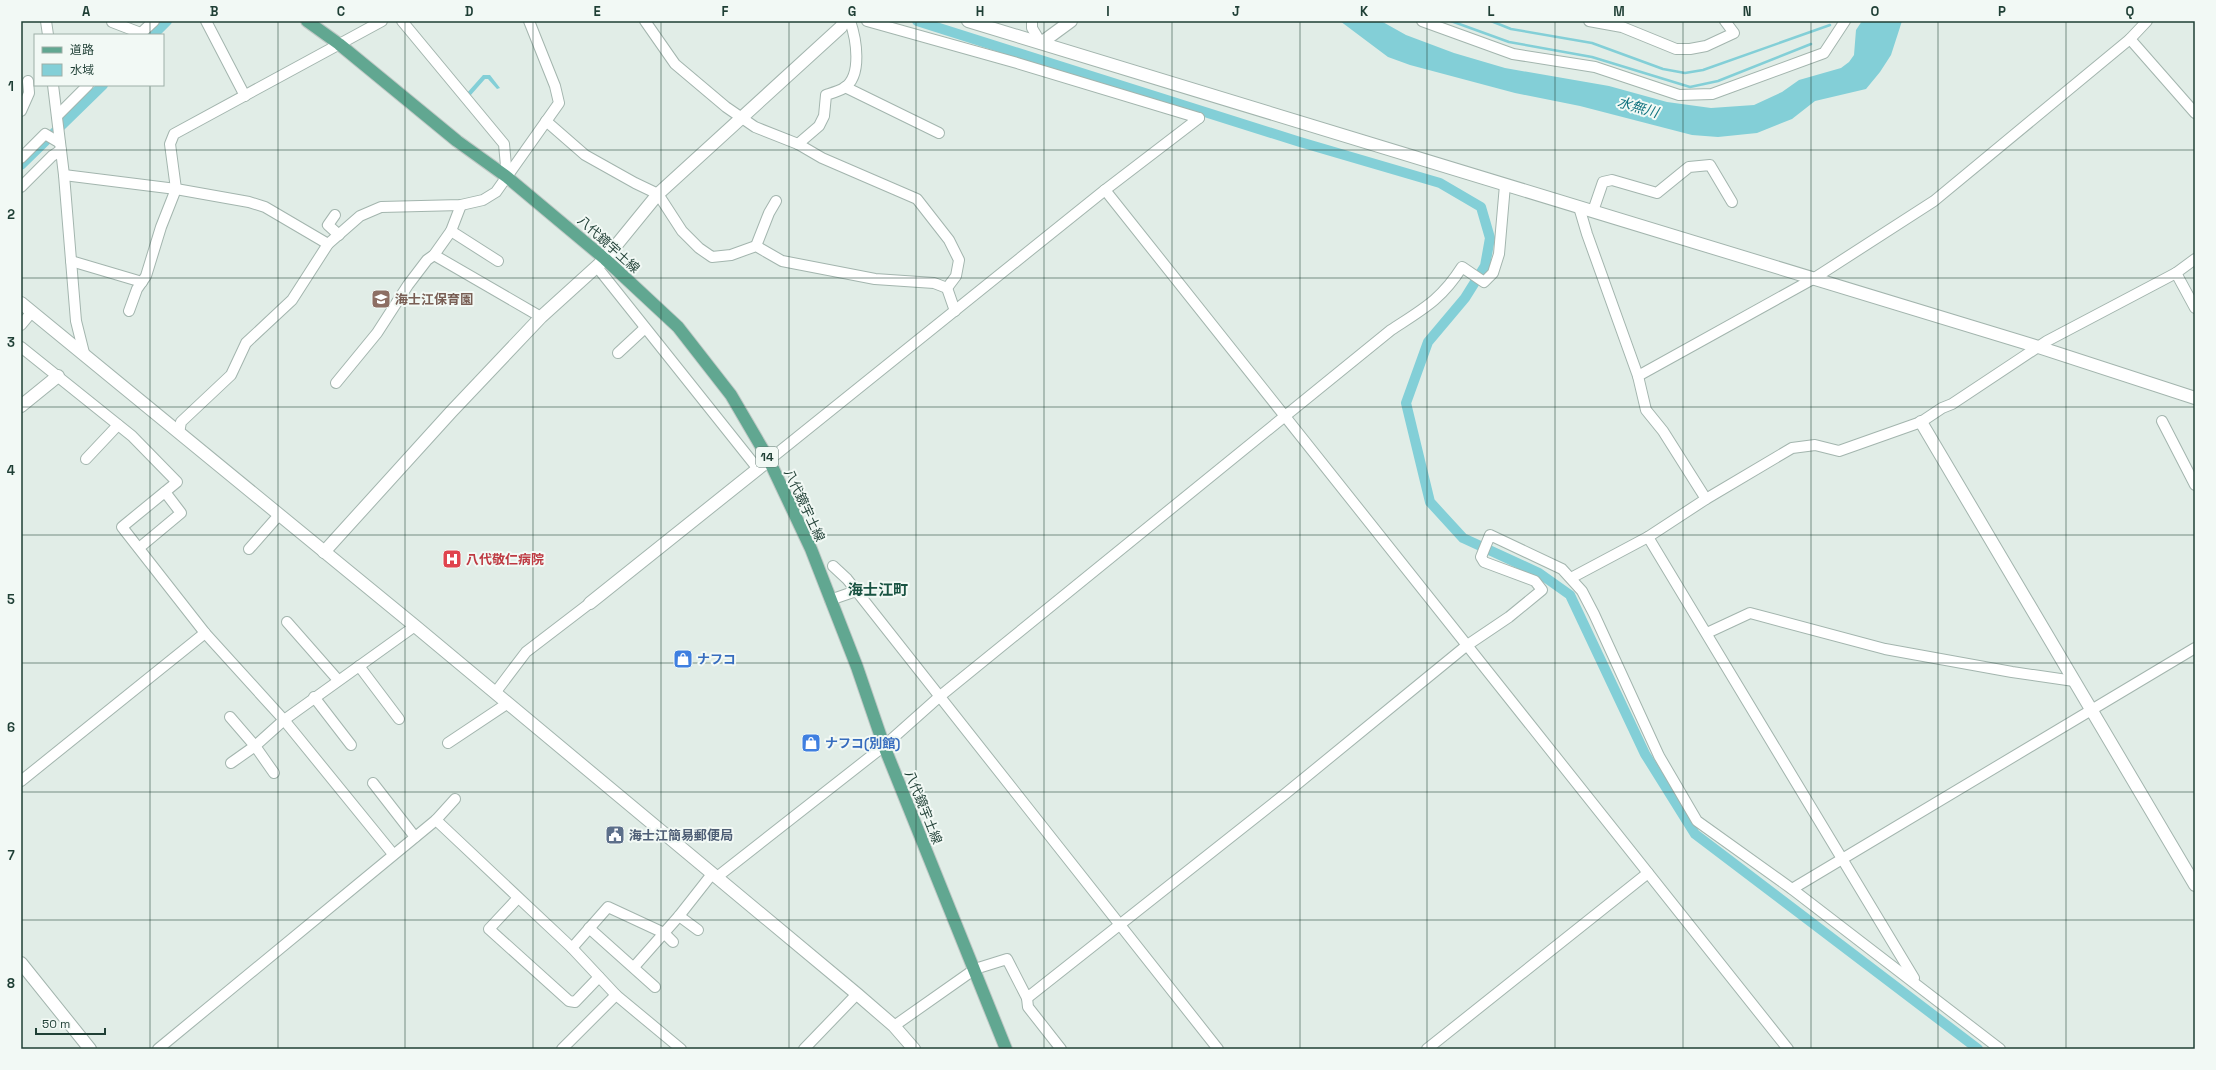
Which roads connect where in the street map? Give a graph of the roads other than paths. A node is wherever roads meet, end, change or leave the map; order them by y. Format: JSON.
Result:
{"nodes":[{"id":1,"x":46,"y":21,"type":"edge"},
{"id":2,"x":154,"y":21,"type":"edge"},
{"id":3,"x":206,"y":21,"type":"edge"},
{"id":4,"x":306,"y":21,"type":"edge"},
{"id":5,"x":382,"y":21,"type":"edge"},
{"id":6,"x":402,"y":21,"type":"edge"},
{"id":7,"x":529,"y":21,"type":"edge"},
{"id":8,"x":645,"y":21,"type":"edge"},
{"id":9,"x":844,"y":21,"type":"edge"},
{"id":10,"x":850,"y":21,"type":"edge"},
{"id":11,"x":867,"y":21,"type":"edge"},
{"id":12,"x":968,"y":21,"type":"edge"},
{"id":13,"x":1032,"y":21,"type":"edge"},
{"id":14,"x":1422,"y":21,"type":"edge"},
{"id":15,"x":1589,"y":21,"type":"edge"},
{"id":16,"x":1725,"y":21,"type":"edge"},
{"id":17,"x":1845,"y":21,"type":"edge"},
{"id":18,"x":2147,"y":21,"type":"edge"},
{"id":19,"x":112,"y":22,"type":"dead end"},
{"id":20,"x":1066,"y":23,"type":"edge"},
{"id":21,"x":48,"y":34,"type":"edge"},
{"id":22,"x":139,"y":34,"type":"edge"},
{"id":23,"x":140,"y":34,"type":"edge"},
{"id":24,"x":2130,"y":39,"type":"junction"},
{"id":25,"x":1041,"y":43,"type":"junction"},
{"id":26,"x":339,"y":44,"type":"junction"},
{"id":27,"x":28,"y":81,"type":"edge"},
{"id":28,"x":53,"y":86,"type":"edge"},
{"id":29,"x":87,"y":86,"type":"edge"},
{"id":30,"x":845,"y":87,"type":"junction"},
{"id":31,"x":245,"y":96,"type":"junction"},
{"id":32,"x":21,"y":111,"type":"edge"},
{"id":33,"x":2195,"y":113,"type":"edge"},
{"id":34,"x":57,"y":116,"type":"junction"},
{"id":35,"x":742,"y":117,"type":"junction"},
{"id":36,"x":546,"y":121,"type":"junction"},
{"id":37,"x":940,"y":133,"type":"dead end"},
{"id":38,"x":60,"y":144,"type":"junction"},
{"id":39,"x":798,"y":144,"type":"junction"},
{"id":40,"x":21,"y":156,"type":"edge"},
{"id":41,"x":64,"y":175,"type":"junction"},
{"id":42,"x":507,"y":177,"type":"junction"},
{"id":43,"x":1505,"y":185,"type":"junction"},
{"id":44,"x":21,"y":187,"type":"edge"},
{"id":45,"x":176,"y":189,"type":"junction"},
{"id":46,"x":1105,"y":190,"type":"junction"},
{"id":47,"x":658,"y":194,"type":"junction"},
{"id":48,"x":776,"y":201,"type":"dead end"},
{"id":49,"x":1732,"y":202,"type":"dead end"},
{"id":50,"x":461,"y":205,"type":"junction"},
{"id":51,"x":1579,"y":207,"type":"junction"},
{"id":52,"x":1593,"y":212,"type":"junction"},
{"id":53,"x":335,"y":215,"type":"dead end"},
{"id":54,"x":451,"y":231,"type":"junction"},
{"id":55,"x":339,"y":235,"type":"junction"},
{"id":56,"x":328,"y":244,"type":"junction"},
{"id":57,"x":756,"y":246,"type":"junction"},
{"id":58,"x":434,"y":255,"type":"junction"},
{"id":59,"x":2195,"y":259,"type":"edge"},
{"id":60,"x":71,"y":261,"type":"junction"},
{"id":61,"x":498,"y":261,"type":"dead end"},
{"id":62,"x":601,"y":263,"type":"junction"},
{"id":63,"x":2176,"y":273,"type":"junction"},
{"id":64,"x":1814,"y":279,"type":"junction"},
{"id":65,"x":142,"y":282,"type":"junction"},
{"id":66,"x":947,"y":288,"type":"junction"},
{"id":67,"x":21,"y":303,"type":"edge"},
{"id":68,"x":2195,"y":308,"type":"edge"},
{"id":69,"x":955,"y":310,"type":"junction"},
{"id":70,"x":129,"y":311,"type":"dead end"},
{"id":71,"x":31,"y":313,"type":"junction"},
{"id":72,"x":541,"y":317,"type":"junction"},
{"id":73,"x":21,"y":324,"type":"edge"},
{"id":74,"x":645,"y":328,"type":"junction"},
{"id":75,"x":21,"y":347,"type":"edge"},
{"id":76,"x":2037,"y":348,"type":"junction"},
{"id":77,"x":84,"y":353,"type":"junction"},
{"id":78,"x":618,"y":353,"type":"dead end"},
{"id":79,"x":58,"y":376,"type":"junction"},
{"id":80,"x":1638,"y":376,"type":"junction"},
{"id":81,"x":336,"y":384,"type":"dead end"},
{"id":82,"x":2195,"y":398,"type":"edge"},
{"id":83,"x":21,"y":406,"type":"edge"},
{"id":84,"x":1286,"y":417,"type":"junction"},
{"id":85,"x":2162,"y":420,"type":"dead end"},
{"id":86,"x":1921,"y":422,"type":"junction"},
{"id":87,"x":118,"y":425,"type":"junction"},
{"id":88,"x":179,"y":433,"type":"junction"},
{"id":89,"x":86,"y":459,"type":"dead end"},
{"id":90,"x":769,"y":460,"type":"junction"},
{"id":91,"x":758,"y":469,"type":"junction"},
{"id":92,"x":2195,"y":485,"type":"edge"},
{"id":93,"x":165,"y":492,"type":"junction"},
{"id":94,"x":1706,"y":499,"type":"junction"},
{"id":95,"x":279,"y":516,"type":"junction"},
{"id":96,"x":1648,"y":537,"type":"junction"},
{"id":97,"x":139,"y":548,"type":"junction"},
{"id":98,"x":249,"y":549,"type":"dead end"},
{"id":99,"x":324,"y":552,"type":"junction"},
{"id":100,"x":833,"y":566,"type":"dead end"},
{"id":101,"x":1571,"y":578,"type":"junction"},
{"id":102,"x":856,"y":591,"type":"junction"},
{"id":103,"x":830,"y":600,"type":"junction"},
{"id":104,"x":590,"y":604,"type":"joint"},
{"id":105,"x":287,"y":622,"type":"dead end"},
{"id":106,"x":415,"y":626,"type":"junction"},
{"id":107,"x":205,"y":633,"type":"junction"},
{"id":108,"x":1707,"y":633,"type":"junction"},
{"id":109,"x":1466,"y":646,"type":"junction"},
{"id":110,"x":2195,"y":648,"type":"edge"},
{"id":111,"x":359,"y":666,"type":"junction"},
{"id":112,"x":338,"y":680,"type":"junction"},
{"id":113,"x":2074,"y":681,"type":"junction"},
{"id":114,"x":495,"y":693,"type":"junction"},
{"id":115,"x":314,"y":697,"type":"junction"},
{"id":116,"x":939,"y":697,"type":"junction"},
{"id":117,"x":508,"y":703,"type":"junction"},
{"id":118,"x":2092,"y":710,"type":"junction"},
{"id":119,"x":230,"y":717,"type":"dead end"},
{"id":120,"x":399,"y":719,"type":"dead end"},
{"id":121,"x":284,"y":720,"type":"junction"},
{"id":122,"x":448,"y":744,"type":"dead end"},
{"id":123,"x":351,"y":745,"type":"dead end"},
{"id":124,"x":255,"y":746,"type":"junction"},
{"id":125,"x":884,"y":746,"type":"junction"},
{"id":126,"x":231,"y":764,"type":"dead end"},
{"id":127,"x":274,"y":773,"type":"dead end"},
{"id":128,"x":21,"y":781,"type":"edge"},
{"id":129,"x":373,"y":784,"type":"dead end"},
{"id":130,"x":455,"y":799,"type":"dead end"},
{"id":131,"x":436,"y":820,"type":"junction"},
{"id":132,"x":415,"y":837,"type":"junction"},
{"id":133,"x":393,"y":854,"type":"junction"},
{"id":134,"x":1842,"y":858,"type":"junction"},
{"id":135,"x":1648,"y":873,"type":"junction"},
{"id":136,"x":714,"y":875,"type":"junction"},
{"id":137,"x":2195,"y":885,"type":"edge"},
{"id":138,"x":1792,"y":889,"type":"junction"},
{"id":139,"x":517,"y":899,"type":"junction"},
{"id":140,"x":679,"y":916,"type":"junction"},
{"id":141,"x":1119,"y":925,"type":"junction"},
{"id":142,"x":589,"y":928,"type":"junction"},
{"id":143,"x":698,"y":930,"type":"dead end"},
{"id":144,"x":664,"y":933,"type":"junction"},
{"id":145,"x":673,"y":942,"type":"dead end"},
{"id":146,"x":572,"y":948,"type":"junction"},
{"id":147,"x":21,"y":963,"type":"edge"},
{"id":148,"x":634,"y":967,"type":"junction"},
{"id":149,"x":975,"y":969,"type":"junction"},
{"id":150,"x":599,"y":977,"type":"junction"},
{"id":151,"x":1917,"y":984,"type":"junction"},
{"id":152,"x":655,"y":987,"type":"dead end"},
{"id":153,"x":857,"y":994,"type":"junction"},
{"id":154,"x":616,"y":995,"type":"junction"},
{"id":155,"x":1027,"y":998,"type":"junction"},
{"id":156,"x":894,"y":1026,"type":"junction"},
{"id":157,"x":90,"y":1049,"type":"edge"},
{"id":158,"x":158,"y":1049,"type":"edge"},
{"id":159,"x":562,"y":1049,"type":"edge"},
{"id":160,"x":681,"y":1049,"type":"edge"},
{"id":161,"x":804,"y":1049,"type":"edge"},
{"id":162,"x":914,"y":1049,"type":"edge"},
{"id":163,"x":1006,"y":1049,"type":"edge"},
{"id":164,"x":1061,"y":1049,"type":"edge"},
{"id":165,"x":1218,"y":1049,"type":"edge"},
{"id":166,"x":1428,"y":1049,"type":"edge"},
{"id":167,"x":1788,"y":1049,"type":"edge"},
{"id":168,"x":2000,"y":1049,"type":"edge"}],
"edges":[{"from":1,"to":21,"type":"street"},
{"from":2,"to":23,"type":"street"},
{"from":3,"to":31,"type":"street"},
{"from":4,"to":26,"type":"main road","name":"八代鏡宇土線","number":"14"},
{"from":5,"to":26,"type":"street"},
{"from":6,"to":42,"type":"street"},
{"from":7,"to":36,"type":"street"},
{"from":8,"to":35,"type":"street"},
{"from":9,"to":35,"type":"street"},
{"from":10,"to":30,"type":"street"},
{"from":11,"to":46,"type":"street"},
{"from":12,"to":25,"type":"street"},
{"from":13,"to":25,"type":"street"},
{"from":14,"to":17,"type":"street"},
{"from":15,"to":16,"type":"street"},
{"from":18,"to":24,"type":"street"},
{"from":19,"to":22,"type":"street"},
{"from":20,"to":25,"type":"street"},
{"from":24,"to":33,"type":"street"},
{"from":24,"to":64,"type":"street"},
{"from":25,"to":43,"type":"street"},
{"from":26,"to":31,"type":"street"},
{"from":26,"to":42,"type":"main road","name":"八代鏡宇土線","number":"14"},
{"from":27,"to":32,"type":"street"},
{"from":28,"to":34,"type":"street"},
{"from":29,"to":34,"type":"street"},
{"from":30,"to":37,"type":"street"},
{"from":30,"to":39,"type":"street"},
{"from":31,"to":45,"type":"street"},
{"from":34,"to":38,"type":"street"},
{"from":35,"to":39,"type":"street"},
{"from":35,"to":47,"type":"street"},
{"from":36,"to":42,"type":"street"},
{"from":36,"to":47,"type":"street"},
{"from":38,"to":40,"type":"street"},
{"from":38,"to":41,"type":"street"},
{"from":38,"to":44,"type":"street"},
{"from":39,"to":66,"type":"street"},
{"from":41,"to":45,"type":"street"},
{"from":41,"to":60,"type":"street"},
{"from":42,"to":50,"type":"street"},
{"from":42,"to":62,"type":"main road","name":"八代鏡宇土線","number":"14"},
{"from":43,"to":51,"type":"street"},
{"from":43,"to":84,"type":"street"},
{"from":45,"to":56,"type":"street"},
{"from":45,"to":65,"type":"street"},
{"from":46,"to":69,"type":"street"},
{"from":46,"to":84,"type":"street"},
{"from":47,"to":57,"type":"street"},
{"from":47,"to":62,"type":"street"},
{"from":48,"to":57,"type":"street"},
{"from":49,"to":52,"type":"street"},
{"from":50,"to":54,"type":"street"},
{"from":50,"to":55,"type":"street"},
{"from":51,"to":52,"type":"street"},
{"from":51,"to":80,"type":"street"},
{"from":52,"to":64,"type":"street"},
{"from":53,"to":55,"type":"street"},
{"from":54,"to":58,"type":"street"},
{"from":54,"to":61,"type":"street"},
{"from":55,"to":56,"type":"street"},
{"from":56,"to":88,"type":"street"},
{"from":57,"to":66,"type":"street"},
{"from":58,"to":72,"type":"street"},
{"from":58,"to":81,"type":"street"},
{"from":59,"to":63,"type":"street"},
{"from":60,"to":65,"type":"street"},
{"from":60,"to":77,"type":"street"},
{"from":62,"to":72,"type":"street"},
{"from":62,"to":74,"type":"street"},
{"from":62,"to":90,"type":"main road","name":"八代鏡宇土線","number":"14"},
{"from":63,"to":68,"type":"street"},
{"from":63,"to":76,"type":"street"},
{"from":64,"to":76,"type":"street"},
{"from":64,"to":80,"type":"street"},
{"from":65,"to":70,"type":"street"},
{"from":66,"to":69,"type":"street"},
{"from":67,"to":71,"type":"street"},
{"from":69,"to":90,"type":"street"},
{"from":71,"to":73,"type":"street"},
{"from":71,"to":77,"type":"street"},
{"from":72,"to":99,"type":"street"},
{"from":74,"to":78,"type":"street"},
{"from":74,"to":91,"type":"street"},
{"from":75,"to":79,"type":"street"},
{"from":76,"to":82,"type":"street"},
{"from":76,"to":86,"type":"street"},
{"from":77,"to":88,"type":"street"},
{"from":79,"to":83,"type":"street"},
{"from":79,"to":87,"type":"street"},
{"from":80,"to":94,"type":"street"},
{"from":84,"to":109,"type":"street"},
{"from":84,"to":116,"type":"street"},
{"from":85,"to":92,"type":"street"},
{"from":86,"to":94,"type":"street"},
{"from":86,"to":113,"type":"street"},
{"from":87,"to":89,"type":"street"},
{"from":87,"to":93,"type":"street"},
{"from":88,"to":95,"type":"street"},
{"from":90,"to":91,"type":"street"},
{"from":90,"to":103,"type":"main road","name":"八代鏡宇土線","number":"14"},
{"from":91,"to":104,"type":"street"},
{"from":93,"to":97,"type":"street"},
{"from":93,"to":97,"type":"street"},
{"from":94,"to":96,"type":"street"},
{"from":95,"to":98,"type":"street"},
{"from":95,"to":99,"type":"street"},
{"from":96,"to":101,"type":"street"},
{"from":96,"to":108,"type":"street"},
{"from":97,"to":107,"type":"street"},
{"from":99,"to":106,"type":"street"},
{"from":100,"to":102,"type":"street"},
{"from":101,"to":109,"type":"street"},
{"from":101,"to":138,"type":"street"},
{"from":102,"to":103,"type":"street"},
{"from":102,"to":116,"type":"street"},
{"from":103,"to":125,"type":"main road","name":"八代鏡宇土線","number":"14"},
{"from":104,"to":114,"type":"street"},
{"from":105,"to":112,"type":"street"},
{"from":106,"to":111,"type":"street"},
{"from":106,"to":114,"type":"street"},
{"from":107,"to":121,"type":"street"},
{"from":107,"to":128,"type":"street"},
{"from":108,"to":113,"type":"street"},
{"from":108,"to":134,"type":"street"},
{"from":109,"to":135,"type":"street"},
{"from":109,"to":141,"type":"street"},
{"from":110,"to":118,"type":"street"},
{"from":111,"to":112,"type":"street"},
{"from":111,"to":120,"type":"street"},
{"from":112,"to":115,"type":"street"},
{"from":113,"to":118,"type":"street"},
{"from":114,"to":117,"type":"street"},
{"from":115,"to":121,"type":"street"},
{"from":115,"to":123,"type":"street"},
{"from":116,"to":125,"type":"street"},
{"from":116,"to":141,"type":"street"},
{"from":117,"to":122,"type":"street"},
{"from":117,"to":136,"type":"street"},
{"from":118,"to":134,"type":"street"},
{"from":118,"to":137,"type":"street"},
{"from":119,"to":124,"type":"street"},
{"from":121,"to":124,"type":"street"},
{"from":121,"to":133,"type":"street"},
{"from":124,"to":126,"type":"street"},
{"from":124,"to":127,"type":"street"},
{"from":125,"to":136,"type":"street"},
{"from":125,"to":149,"type":"main road","name":"八代鏡宇土線","number":"14"},
{"from":129,"to":132,"type":"street"},
{"from":130,"to":131,"type":"street"},
{"from":131,"to":132,"type":"street"},
{"from":131,"to":139,"type":"street"},
{"from":132,"to":133,"type":"street"},
{"from":133,"to":158,"type":"street"},
{"from":134,"to":138,"type":"street"},
{"from":134,"to":151,"type":"street"},
{"from":135,"to":166,"type":"street"},
{"from":135,"to":167,"type":"street"},
{"from":136,"to":140,"type":"street"},
{"from":136,"to":153,"type":"street"},
{"from":138,"to":151,"type":"street"},
{"from":139,"to":146,"type":"street"},
{"from":139,"to":150,"type":"street"},
{"from":140,"to":143,"type":"street"},
{"from":140,"to":144,"type":"street"},
{"from":141,"to":155,"type":"street"},
{"from":141,"to":165,"type":"street"},
{"from":142,"to":144,"type":"street"},
{"from":142,"to":146,"type":"street"},
{"from":142,"to":148,"type":"street"},
{"from":144,"to":145,"type":"street"},
{"from":144,"to":148,"type":"street"},
{"from":146,"to":150,"type":"street"},
{"from":147,"to":157,"type":"street"},
{"from":148,"to":152,"type":"street"},
{"from":149,"to":155,"type":"street"},
{"from":149,"to":156,"type":"street"},
{"from":149,"to":163,"type":"main road","name":"八代鏡宇土線","number":"14"},
{"from":150,"to":154,"type":"street"},
{"from":151,"to":168,"type":"street"},
{"from":153,"to":156,"type":"street"},
{"from":153,"to":161,"type":"street"},
{"from":154,"to":159,"type":"street"},
{"from":154,"to":160,"type":"street"},
{"from":155,"to":164,"type":"street"},
{"from":156,"to":162,"type":"street"}]}
